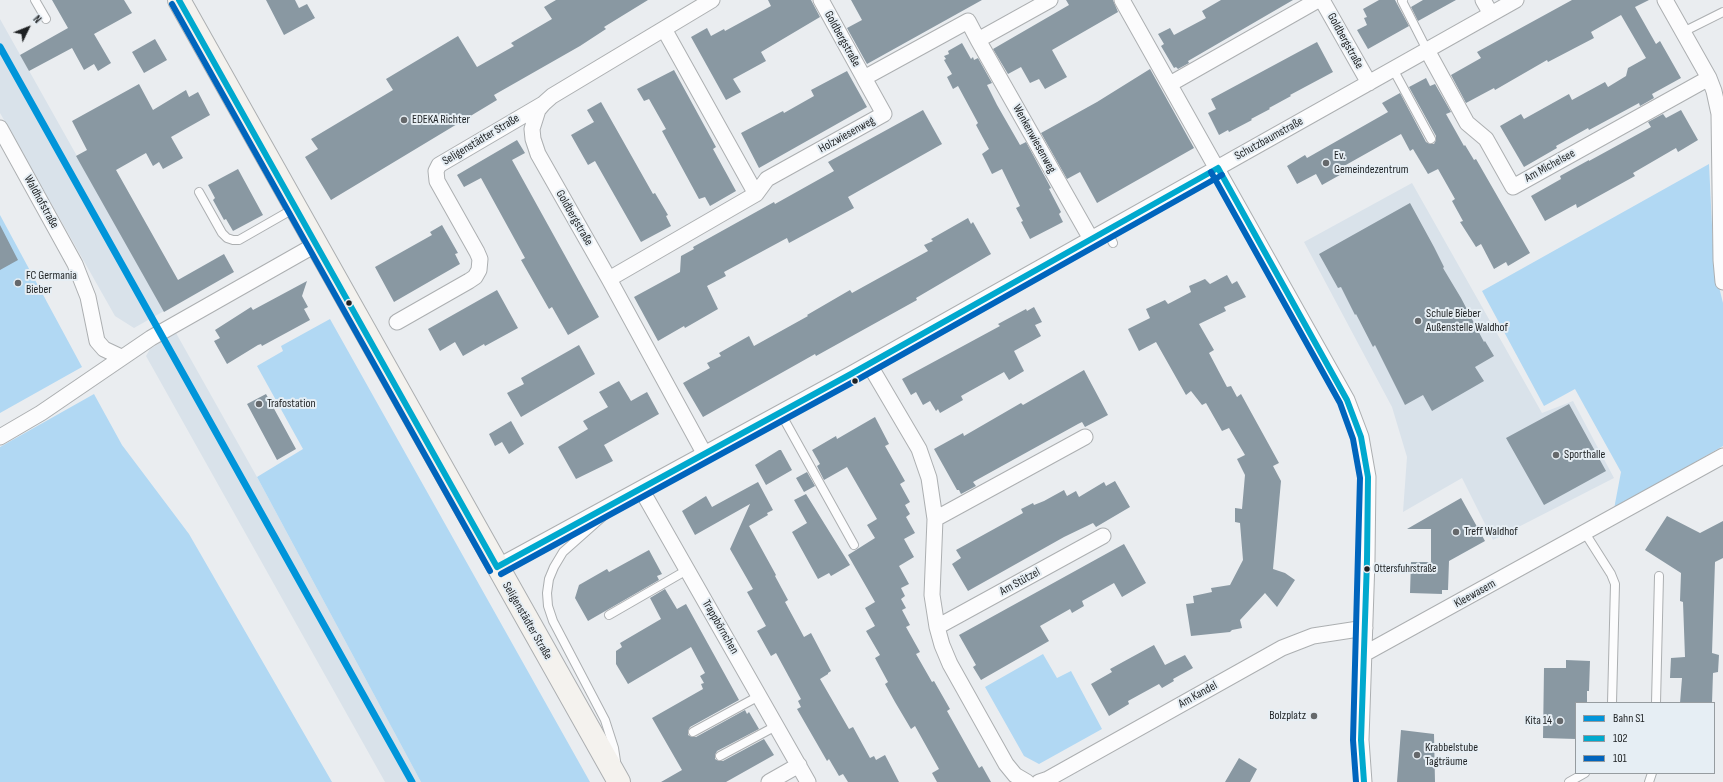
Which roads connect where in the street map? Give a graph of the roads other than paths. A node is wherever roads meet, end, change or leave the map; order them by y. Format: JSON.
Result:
{"nodes":[{"id":1,"x":36,"y":0,"type":"edge"},
{"id":2,"x":179,"y":0,"type":"edge"},
{"id":3,"x":712,"y":0,"type":"edge"},
{"id":4,"x":820,"y":0,"type":"edge"},
{"id":5,"x":1050,"y":0,"type":"edge"},
{"id":6,"x":1122,"y":0,"type":"edge"},
{"id":7,"x":1318,"y":0,"type":"edge"},
{"id":8,"x":1322,"y":0,"type":"edge"},
{"id":9,"x":1404,"y":0,"type":"edge"},
{"id":10,"x":1483,"y":0,"type":"edge"},
{"id":11,"x":1516,"y":0,"type":"edge"},
{"id":12,"x":1665,"y":0,"type":"edge"},
{"id":13,"x":1723,"y":12,"type":"edge"},
{"id":14,"x":1491,"y":14,"type":"junction"},
{"id":15,"x":46,"y":19,"type":"dead end"},
{"id":16,"x":664,"y":28,"type":"junction"},
{"id":17,"x":1683,"y":32,"type":"junction"},
{"id":18,"x":978,"y":40,"type":"junction"},
{"id":19,"x":1427,"y":50,"type":"junction"},
{"id":20,"x":1393,"y":69,"type":"junction"},
{"id":21,"x":864,"y":78,"type":"junction"},
{"id":22,"x":1709,"y":78,"type":"junction"},
{"id":23,"x":1369,"y":83,"type":"junction"},
{"id":24,"x":1170,"y":84,"type":"junction"},
{"id":25,"x":543,"y":104,"type":"junction"},
{"id":26,"x":0,"y":128,"type":"edge"},
{"id":27,"x":1431,"y":138,"type":"dead end"},
{"id":28,"x":1721,"y":155,"type":"edge"},
{"id":29,"x":1218,"y":168,"type":"junction"},
{"id":30,"x":199,"y":192,"type":"dead end"},
{"id":31,"x":756,"y":194,"type":"junction"},
{"id":32,"x":295,"y":208,"type":"junction"},
{"id":33,"x":1722,"y":220,"type":"edge"},
{"id":34,"x":1091,"y":239,"type":"junction"},
{"id":35,"x":315,"y":245,"type":"junction"},
{"id":36,"x":609,"y":279,"type":"junction"},
{"id":37,"x":1723,"y":282,"type":"edge"},
{"id":38,"x":397,"y":322,"type":"dead end"},
{"id":39,"x":121,"y":358,"type":"junction"},
{"id":40,"x":869,"y":364,"type":"junction"},
{"id":41,"x":780,"y":412,"type":"junction"},
{"id":42,"x":0,"y":437,"type":"edge"},
{"id":43,"x":1085,"y":437,"type":"dead end"},
{"id":44,"x":704,"y":453,"type":"junction"},
{"id":45,"x":1723,"y":456,"type":"edge"},
{"id":46,"x":636,"y":492,"type":"junction"},
{"id":47,"x":935,"y":519,"type":"junction"},
{"id":48,"x":1585,"y":533,"type":"junction"},
{"id":49,"x":1103,"y":536,"type":"dead end"},
{"id":50,"x":854,"y":544,"type":"dead end"},
{"id":51,"x":497,"y":568,"type":"junction"},
{"id":52,"x":687,"y":570,"type":"junction"},
{"id":53,"x":1659,"y":576,"type":"dead end"},
{"id":54,"x":609,"y":615,"type":"dead end"},
{"id":55,"x":937,"y":627,"type":"junction"},
{"id":56,"x":1365,"y":628,"type":"junction"},
{"id":57,"x":1364,"y":654,"type":"junction"},
{"id":58,"x":759,"y":696,"type":"junction"},
{"id":59,"x":1612,"y":702,"type":"edge"},
{"id":60,"x":1656,"y":702,"type":"edge"},
{"id":61,"x":776,"y":726,"type":"junction"},
{"id":62,"x":694,"y":732,"type":"dead end"},
{"id":63,"x":720,"y":756,"type":"dead end"},
{"id":64,"x":799,"y":765,"type":"junction"},
{"id":65,"x":1583,"y":774,"type":"edge"},
{"id":66,"x":618,"y":781,"type":"edge"},
{"id":67,"x":769,"y":782,"type":"edge"},
{"id":68,"x":808,"y":782,"type":"edge"},
{"id":69,"x":1027,"y":782,"type":"edge"},
{"id":70,"x":1039,"y":782,"type":"edge"},
{"id":71,"x":1364,"y":782,"type":"edge"},
{"id":72,"x":1569,"y":782,"type":"edge"}],
"edges":[{"from":1,"to":15,"type":"lane"},
{"from":2,"to":32,"type":"street","name":"Seligenstädter Straße"},
{"from":3,"to":16,"type":"street","name":"Goldbergstraße"},
{"from":4,"to":21,"type":"street","name":"Goldbergstraße"},
{"from":5,"to":18,"type":"street"},
{"from":6,"to":24,"type":"street"},
{"from":7,"to":24,"type":"street"},
{"from":8,"to":23,"type":"street","name":"Goldbergstraße"},
{"from":9,"to":19,"type":"lane"},
{"from":10,"to":14,"type":"street"},
{"from":11,"to":14,"type":"street","name":"Schutzbaumstraße"},
{"from":12,"to":17,"type":"street"},
{"from":13,"to":17,"type":"lane"},
{"from":14,"to":19,"type":"street","name":"Schutzbaumstraße"},
{"from":16,"to":25,"type":"street","name":"Goldbergstraße"},
{"from":16,"to":31,"type":"street"},
{"from":17,"to":22,"type":"street"},
{"from":18,"to":21,"type":"street"},
{"from":18,"to":34,"type":"street","name":"Wenkenwiesenweg"},
{"from":19,"to":20,"type":"street","name":"Schutzbaumstraße"},
{"from":19,"to":22,"type":"street","name":"Am Michelsee"},
{"from":20,"to":23,"type":"street","name":"Schutzbaumstraße"},
{"from":20,"to":27,"type":"lane"},
{"from":21,"to":31,"type":"street","name":"Holzwiesenweg"},
{"from":22,"to":28,"type":"street"},
{"from":23,"to":29,"type":"street","name":"Schutzbaumstraße"},
{"from":24,"to":29,"type":"street"},
{"from":25,"to":36,"type":"street","name":"Goldbergstraße"},
{"from":25,"to":38,"type":"street","name":"Seligenstädter Straße"},
{"from":26,"to":39,"type":"street","name":"Waldhofstraße"},
{"from":28,"to":33,"type":"street"},
{"from":29,"to":34,"type":"street","name":"Schutzbaumstraße"},
{"from":29,"to":56,"type":"street"},
{"from":30,"to":32,"type":"lane"},
{"from":31,"to":36,"type":"street","name":"Holzwiesenweg"},
{"from":32,"to":35,"type":"street","name":"Seligenstädter Straße"},
{"from":33,"to":37,"type":"street"},
{"from":34,"to":40,"type":"street","name":"Schutzbaumstraße"},
{"from":35,"to":39,"type":"street"},
{"from":35,"to":51,"type":"street","name":"Seligenstädter Straße"},
{"from":36,"to":44,"type":"street","name":"Goldbergstraße"},
{"from":39,"to":42,"type":"street"},
{"from":40,"to":41,"type":"street","name":"Schutzbaumstraße"},
{"from":40,"to":47,"type":"street"},
{"from":41,"to":44,"type":"street","name":"Schutzbaumstraße"},
{"from":41,"to":50,"type":"lane"},
{"from":43,"to":47,"type":"street"},
{"from":44,"to":46,"type":"street","name":"Schutzbaumstraße"},
{"from":45,"to":48,"type":"street","name":"Kleewasem"},
{"from":46,"to":51,"type":"street","name":"Schutzbaumstraße"},
{"from":46,"to":52,"type":"street","name":"Trappbörnchen"},
{"from":46,"to":66,"type":"lane"},
{"from":47,"to":55,"type":"street"},
{"from":48,"to":57,"type":"street","name":"Kleewasem"},
{"from":48,"to":59,"type":"lane"},
{"from":49,"to":55,"type":"street","name":"Am Stützel"},
{"from":51,"to":66,"type":"street","name":"Seligenstädter Straße"},
{"from":52,"to":54,"type":"lane"},
{"from":52,"to":58,"type":"street","name":"Trappbörnchen"},
{"from":53,"to":60,"type":"lane"},
{"from":55,"to":69,"type":"street"},
{"from":56,"to":57,"type":"street"},
{"from":56,"to":70,"type":"street","name":"Am Kandel"},
{"from":57,"to":71,"type":"street"},
{"from":58,"to":61,"type":"street","name":"Trappbörnchen"},
{"from":58,"to":62,"type":"lane"},
{"from":61,"to":63,"type":"lane"},
{"from":61,"to":64,"type":"street","name":"Trappbörnchen"},
{"from":64,"to":67,"type":"street"},
{"from":64,"to":68,"type":"street","name":"Trappbörnchen"},
{"from":65,"to":72,"type":"lane"}]}
